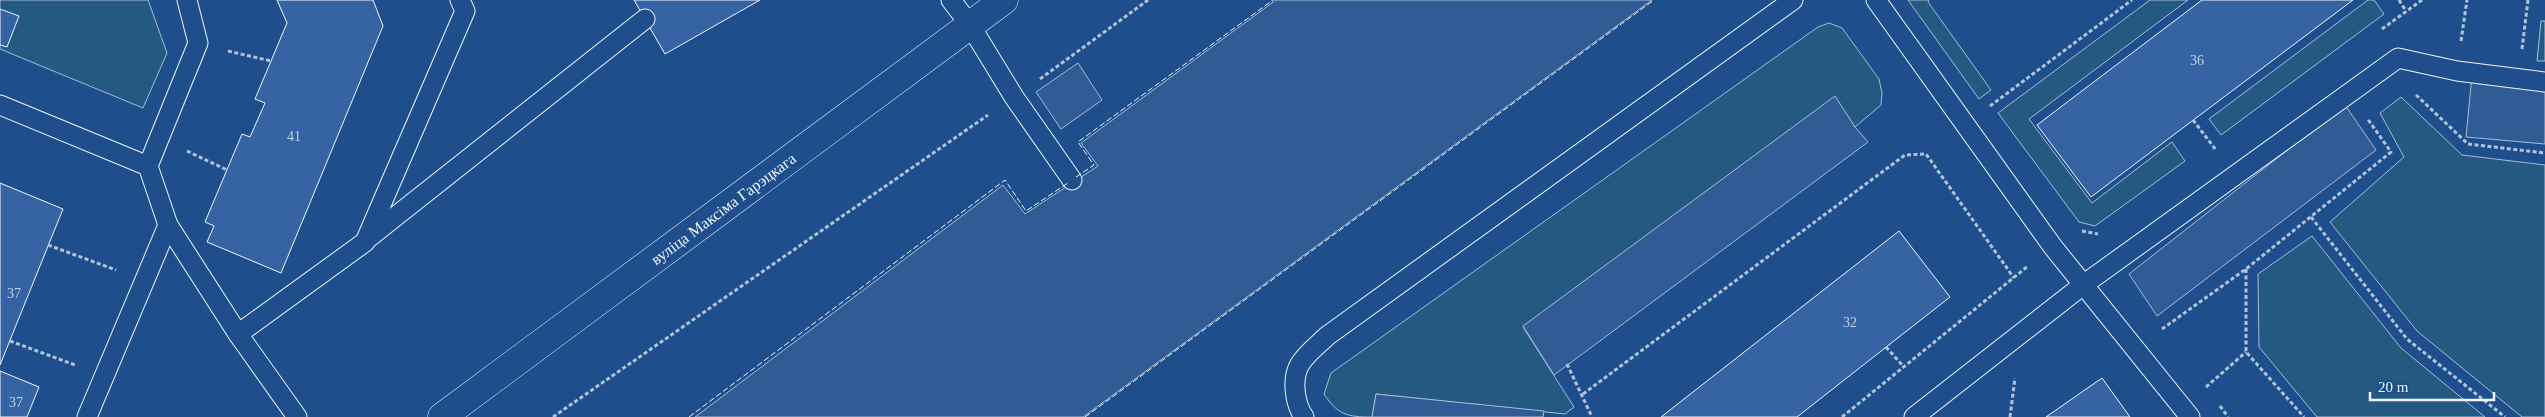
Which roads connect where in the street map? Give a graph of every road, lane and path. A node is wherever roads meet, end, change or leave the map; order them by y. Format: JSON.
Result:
{"nodes":[{"id":1,"x":187,"y":0,"type":"edge"},
{"id":2,"x":460,"y":0,"type":"edge"},
{"id":3,"x":951,"y":0,"type":"edge"},
{"id":4,"x":1004,"y":0,"type":"edge"},
{"id":5,"x":1148,"y":0,"type":"edge"},
{"id":6,"x":1793,"y":0,"type":"edge"},
{"id":7,"x":1876,"y":0,"type":"edge"},
{"id":8,"x":2132,"y":0,"type":"edge"},
{"id":9,"x":2399,"y":0,"type":"edge"},
{"id":10,"x":2422,"y":0,"type":"edge"},
{"id":11,"x":2467,"y":0,"type":"edge"},
{"id":12,"x":2528,"y":0,"type":"edge"},
{"id":13,"x":2406,"y":11,"type":"junction"},
{"id":14,"x":645,"y":19,"type":"dead end"},
{"id":15,"x":970,"y":25,"type":"junction"},
{"id":16,"x":2374,"y":34,"type":"dead end"},
{"id":17,"x":198,"y":44,"type":"junction"},
{"id":18,"x":271,"y":61,"type":"dead end"},
{"id":19,"x":2457,"y":71,"type":"junction"},
{"id":20,"x":2518,"y":80,"type":"junction"},
{"id":21,"x":2545,"y":82,"type":"edge"},
{"id":22,"x":2411,"y":90,"type":"dead end"},
{"id":23,"x":1014,"y":98,"type":"junction"},
{"id":24,"x":0,"y":104,"type":"edge"},
{"id":25,"x":1984,"y":111,"type":"dead end"},
{"id":26,"x":2364,"y":114,"type":"dead end"},
{"id":27,"x":2193,"y":120,"type":"dead end"},
{"id":28,"x":159,"y":138,"type":"junction"},
{"id":29,"x":2224,"y":144,"type":"dead end"},
{"id":30,"x":2216,"y":150,"type":"junction"},
{"id":31,"x":2545,"y":153,"type":"edge"},
{"id":32,"x":2208,"y":156,"type":"dead end"},
{"id":33,"x":148,"y":166,"type":"junction"},
{"id":34,"x":227,"y":170,"type":"dead end"},
{"id":35,"x":1072,"y":180,"type":"dead end"},
{"id":36,"x":2311,"y":217,"type":"junction"},
{"id":37,"x":168,"y":225,"type":"junction"},
{"id":38,"x":2078,"y":230,"type":"dead end"},
{"id":39,"x":2102,"y":235,"type":"dead end"},
{"id":40,"x":364,"y":242,"type":"junction"},
{"id":41,"x":48,"y":245,"type":"dead end"},
{"id":42,"x":2053,"y":247,"type":"junction"},
{"id":43,"x":2246,"y":269,"type":"junction"},
{"id":44,"x":2014,"y":278,"type":"junction"},
{"id":45,"x":144,"y":280,"type":"junction"},
{"id":46,"x":2082,"y":285,"type":"junction"},
{"id":47,"x":238,"y":334,"type":"junction"},
{"id":48,"x":2167,"y":336,"type":"dead end"},
{"id":49,"x":10,"y":341,"type":"dead end"},
{"id":50,"x":1886,"y":347,"type":"dead end"},
{"id":51,"x":2246,"y":352,"type":"junction"},
{"id":52,"x":1567,"y":364,"type":"dead end"},
{"id":53,"x":1904,"y":367,"type":"junction"},
{"id":54,"x":105,"y":376,"type":"junction"},
{"id":55,"x":2200,"y":380,"type":"dead end"},
{"id":56,"x":2206,"y":387,"type":"junction"},
{"id":57,"x":1583,"y":394,"type":"junction"},
{"id":58,"x":2212,"y":394,"type":"dead end"},
{"id":59,"x":2217,"y":402,"type":"dead end"},
{"id":60,"x":88,"y":417,"type":"edge"},
{"id":61,"x":297,"y":417,"type":"edge"},
{"id":62,"x":442,"y":417,"type":"edge"},
{"id":63,"x":553,"y":417,"type":"edge"},
{"id":64,"x":1304,"y":417,"type":"edge"},
{"id":65,"x":1592,"y":417,"type":"edge"},
{"id":66,"x":1842,"y":417,"type":"edge"},
{"id":67,"x":1914,"y":417,"type":"edge"},
{"id":68,"x":2190,"y":417,"type":"edge"},
{"id":69,"x":2228,"y":417,"type":"edge"},
{"id":70,"x":2304,"y":417,"type":"edge"},
{"id":71,"x":2505,"y":417,"type":"edge"}],
"edges":[{"from":1,"to":17,"type":"lane"},
{"from":2,"to":40,"type":"lane"},
{"from":3,"to":15,"type":"lane"},
{"from":4,"to":15,"type":"main road","name":"вуліца Максіма Гарэцкага"},
{"from":5,"to":23,"type":"path"},
{"from":6,"to":64,"type":"lane"},
{"from":7,"to":42,"type":"lane"},
{"from":8,"to":25,"type":"path"},
{"from":9,"to":13,"type":"path"},
{"from":10,"to":13,"type":"path"},
{"from":11,"to":19,"type":"path"},
{"from":12,"to":20,"type":"path"},
{"from":13,"to":16,"type":"path"},
{"from":14,"to":40,"type":"lane"},
{"from":15,"to":23,"type":"lane"},
{"from":15,"to":62,"type":"main road","name":"вуліца Максіма Гарэцкага"},
{"from":17,"to":18,"type":"path"},
{"from":17,"to":28,"type":"lane"},
{"from":19,"to":20,"type":"lane"},
{"from":19,"to":46,"type":"lane"},
{"from":20,"to":21,"type":"lane"},
{"from":22,"to":31,"type":"path"},
{"from":23,"to":35,"type":"lane"},
{"from":23,"to":63,"type":"path"},
{"from":24,"to":33,"type":"lane"},
{"from":26,"to":36,"type":"path"},
{"from":27,"to":30,"type":"path"},
{"from":28,"to":33,"type":"lane"},
{"from":28,"to":34,"type":"path"},
{"from":29,"to":30,"type":"path"},
{"from":30,"to":32,"type":"path"},
{"from":33,"to":37,"type":"lane"},
{"from":36,"to":43,"type":"path"},
{"from":36,"to":71,"type":"path"},
{"from":37,"to":45,"type":"lane"},
{"from":37,"to":47,"type":"lane"},
{"from":38,"to":39,"type":"path"},
{"from":40,"to":47,"type":"lane"},
{"from":41,"to":45,"type":"path"},
{"from":42,"to":44,"type":"path"},
{"from":42,"to":46,"type":"lane"},
{"from":43,"to":48,"type":"path"},
{"from":43,"to":51,"type":"path"},
{"from":44,"to":53,"type":"path"},
{"from":44,"to":57,"type":"path"},
{"from":45,"to":54,"type":"lane"},
{"from":46,"to":67,"type":"lane"},
{"from":46,"to":68,"type":"lane"},
{"from":47,"to":61,"type":"lane"},
{"from":49,"to":54,"type":"path"},
{"from":50,"to":53,"type":"path"},
{"from":51,"to":56,"type":"path"},
{"from":51,"to":70,"type":"path"},
{"from":52,"to":57,"type":"path"},
{"from":53,"to":66,"type":"path"},
{"from":54,"to":60,"type":"lane"},
{"from":55,"to":56,"type":"path"},
{"from":56,"to":58,"type":"path"},
{"from":57,"to":65,"type":"path"},
{"from":59,"to":69,"type":"path"}]}
